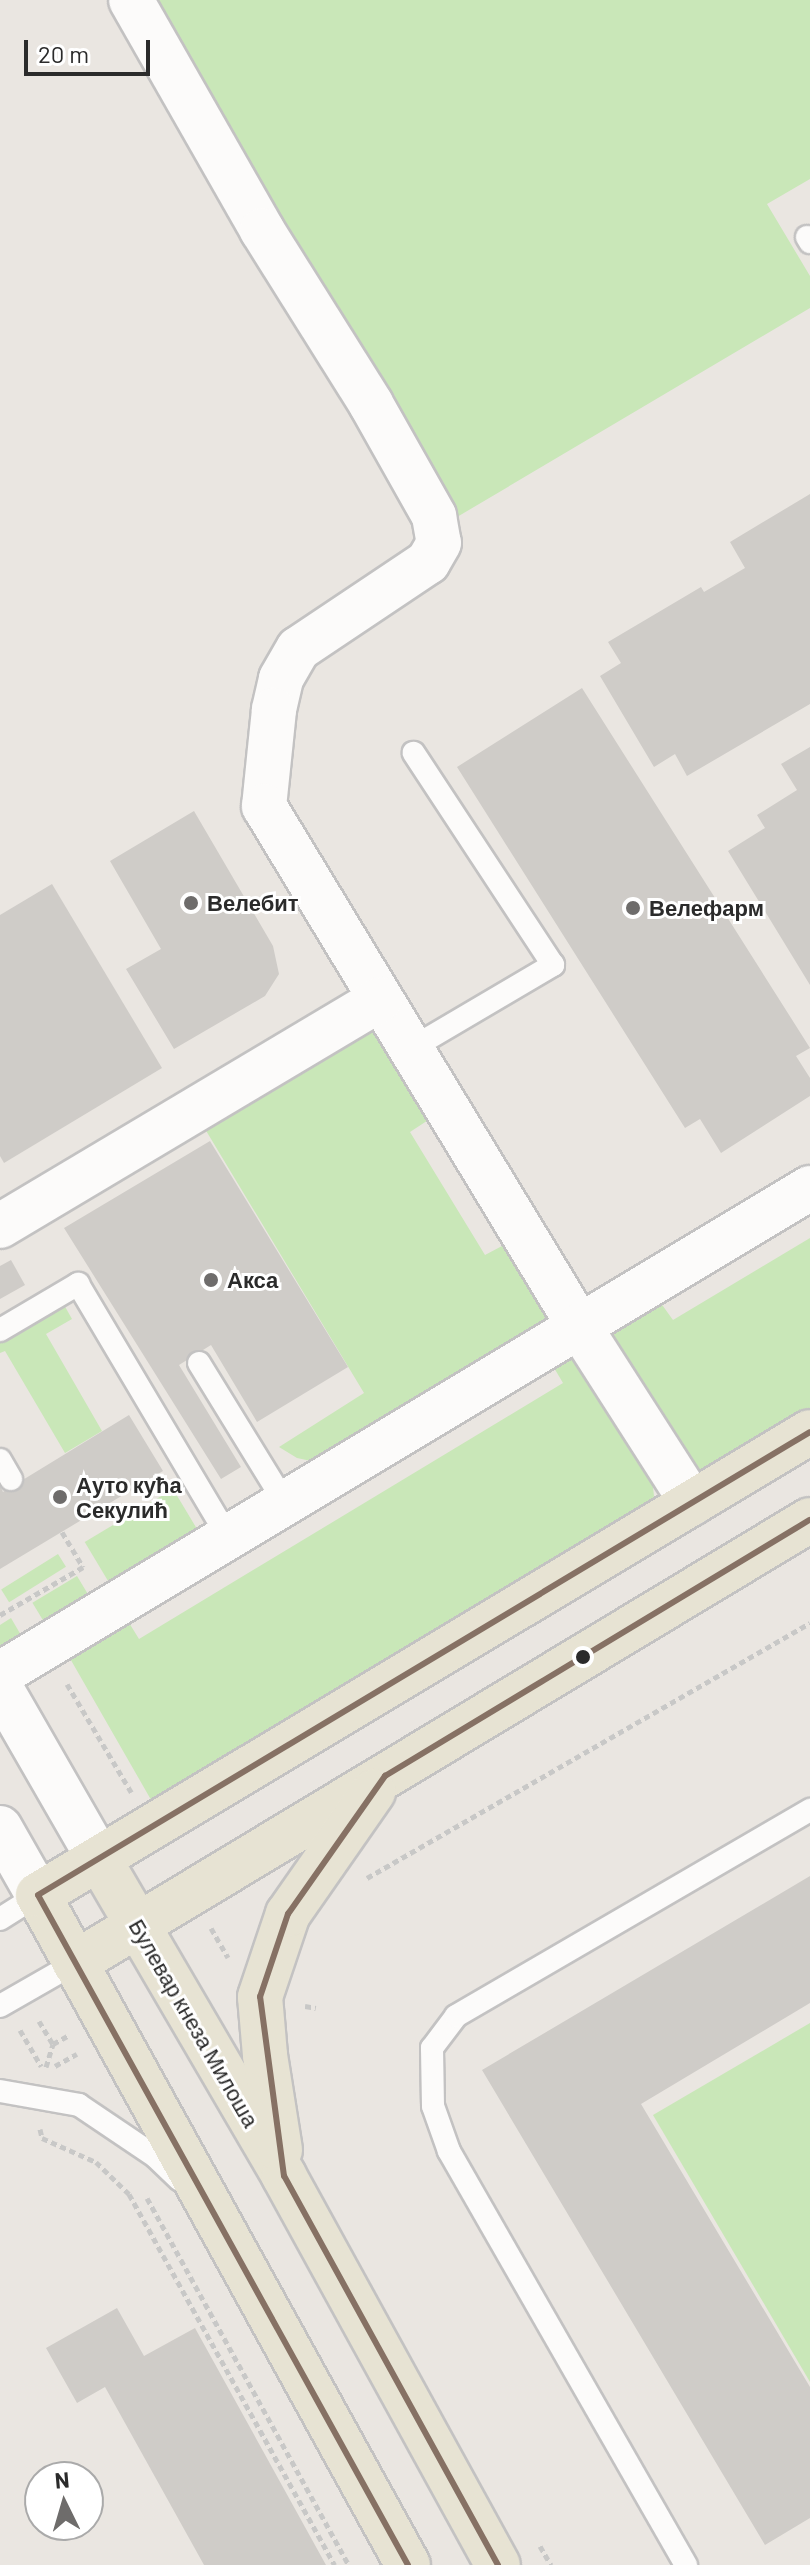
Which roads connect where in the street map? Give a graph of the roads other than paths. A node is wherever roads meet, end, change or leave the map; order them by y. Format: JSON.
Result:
{"nodes":[{"id":1,"x":131,"y":0,"type":"edge"},
{"id":2,"x":414,"y":753,"type":"dead end"},
{"id":3,"x":381,"y":999,"type":"junction"},
{"id":4,"x":412,"y":1048,"type":"junction"},
{"id":5,"x":810,"y":1188,"type":"edge"},
{"id":6,"x":0,"y":1226,"type":"edge"},
{"id":7,"x":579,"y":1326,"type":"junction"},
{"id":8,"x":0,"y":1330,"type":"edge"},
{"id":9,"x":199,"y":1363,"type":"dead end"},
{"id":10,"x":810,"y":1432,"type":"edge"},
{"id":11,"x":285,"y":1503,"type":"junction"},
{"id":12,"x":692,"y":1503,"type":"junction"},
{"id":13,"x":810,"y":1520,"type":"edge"},
{"id":14,"x":228,"y":1537,"type":"junction"},
{"id":15,"x":0,"y":1674,"type":"edge"},
{"id":16,"x":0,"y":1687,"type":"edge"},
{"id":17,"x":385,"y":1776,"type":"junction"},
{"id":18,"x":810,"y":1810,"type":"edge"},
{"id":19,"x":0,"y":1828,"type":"edge"},
{"id":20,"x":99,"y":1859,"type":"junction"},
{"id":21,"x":38,"y":1895,"type":"junction"},
{"id":22,"x":0,"y":1919,"type":"edge"},
{"id":23,"x":138,"y":1925,"type":"junction"},
{"id":24,"x":75,"y":1963,"type":"junction"},
{"id":25,"x":0,"y":2006,"type":"edge"},
{"id":26,"x":0,"y":2091,"type":"edge"},
{"id":27,"x":284,"y":2176,"type":"junction"},
{"id":28,"x":214,"y":2213,"type":"junction"},
{"id":29,"x":408,"y":2565,"type":"edge"},
{"id":30,"x":498,"y":2565,"type":"edge"},
{"id":31,"x":686,"y":2565,"type":"edge"}],
"edges":[{"from":1,"to":3,"type":"street"},
{"from":2,"to":4,"type":"lane"},
{"from":3,"to":4,"type":"street"},
{"from":3,"to":6,"type":"street"},
{"from":4,"to":7,"type":"street"},
{"from":5,"to":7,"type":"street"},
{"from":7,"to":11,"type":"street"},
{"from":7,"to":12,"type":"street"},
{"from":8,"to":14,"type":"lane"},
{"from":9,"to":11,"type":"lane"},
{"from":10,"to":12,"type":"main road"},
{"from":11,"to":14,"type":"street"},
{"from":12,"to":20,"type":"main road"},
{"from":13,"to":17,"type":"main road"},
{"from":14,"to":15,"type":"street"},
{"from":16,"to":20,"type":"street"},
{"from":17,"to":23,"type":"main road"},
{"from":17,"to":27,"type":"main road"},
{"from":18,"to":31,"type":"lane"},
{"from":19,"to":21,"type":"street"},
{"from":20,"to":21,"type":"main road"},
{"from":20,"to":23,"type":"main road","name":"Булевар кнеза Милоша"},
{"from":21,"to":22,"type":"lane"},
{"from":21,"to":24,"type":"main road"},
{"from":23,"to":24,"type":"main road"},
{"from":23,"to":27,"type":"main road","name":"Булевар кнеза Милоша"},
{"from":24,"to":25,"type":"lane"},
{"from":24,"to":28,"type":"main road"},
{"from":26,"to":28,"type":"lane"},
{"from":27,"to":30,"type":"main road","name":"Булевар кнеза Милоша"},
{"from":28,"to":29,"type":"main road"}]}
